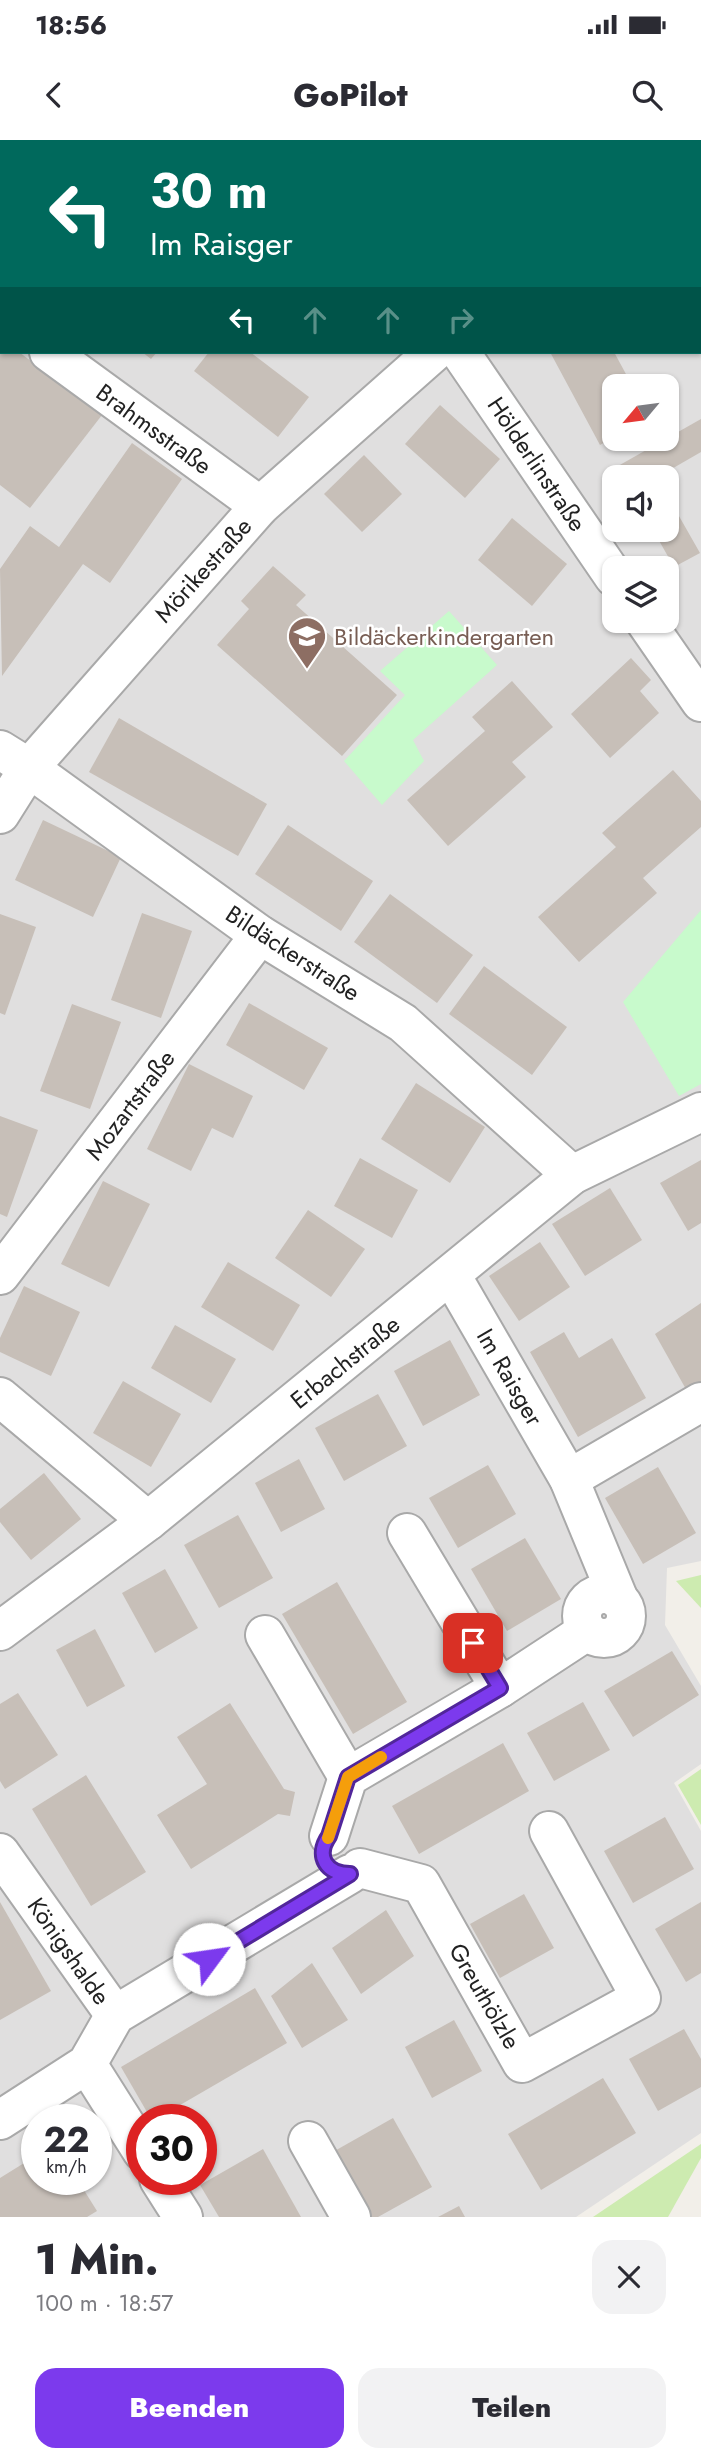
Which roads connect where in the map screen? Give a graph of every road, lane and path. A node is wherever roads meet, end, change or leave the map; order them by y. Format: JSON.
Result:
{"nodes":[{"id":1,"x":52,"y":354,"type":"edge"},
{"id":2,"x":432,"y":354,"type":"edge"},
{"id":3,"x":461,"y":354,"type":"edge"},
{"id":4,"x":260,"y":506,"type":"junction"},
{"id":5,"x":602,"y":559,"type":"edge"},
{"id":6,"x":653,"y":633,"type":"edge"},
{"id":7,"x":701,"y":702,"type":"edge"},
{"id":8,"x":15,"y":759,"type":"edge"},
{"id":9,"x":0,"y":814,"type":"edge"},
{"id":10,"x":260,"y":935,"type":"junction"},
{"id":11,"x":701,"y":1112,"type":"edge"},
{"id":12,"x":572,"y":1175,"type":"junction"},
{"id":13,"x":0,"y":1275,"type":"edge"},
{"id":14,"x":451,"y":1275,"type":"junction"},
{"id":15,"x":0,"y":1397,"type":"edge"},
{"id":16,"x":701,"y":1402,"type":"edge"},
{"id":17,"x":569,"y":1479,"type":"junction"},
{"id":18,"x":148,"y":1521,"type":"junction"},
{"id":19,"x":407,"y":1533,"type":"dead end"},
{"id":20,"x":0,"y":1631,"type":"edge"},
{"id":21,"x":265,"y":1635,"type":"dead end"},
{"id":22,"x":500,"y":1688,"type":"junction"},
{"id":23,"x":348,"y":1777,"type":"junction"},
{"id":24,"x":549,"y":1831,"type":"dead end"},
{"id":25,"x":0,"y":1853,"type":"edge"},
{"id":26,"x":355,"y":1871,"type":"junction"},
{"id":27,"x":115,"y":2015,"type":"junction"},
{"id":28,"x":87,"y":2064,"type":"junction"},
{"id":29,"x":0,"y":2120,"type":"edge"},
{"id":30,"x":126,"y":2126,"type":"edge"},
{"id":31,"x":308,"y":2141,"type":"dead end"},
{"id":32,"x":169,"y":2195,"type":"edge"},
{"id":33,"x":183,"y":2217,"type":"edge"},
{"id":34,"x":351,"y":2217,"type":"edge"}],
"edges":[{"from":1,"to":4,"type":"street","name":"Brahmsstraße"},
{"from":2,"to":4,"type":"street","name":"Mörikestraße"},
{"from":3,"to":5,"type":"street","name":"Hölderlinstraße"},
{"from":4,"to":8,"type":"street","name":"Mörikestraße"},
{"from":6,"to":7,"type":"street"},
{"from":8,"to":9,"type":"street","name":"Mörikestraße"},
{"from":8,"to":10,"type":"street","name":"Bildäckerstraße"},
{"from":10,"to":12,"type":"street","name":"Bildäckerstraße"},
{"from":10,"to":13,"type":"street","name":"Mozartstraße"},
{"from":11,"to":12,"type":"street","name":"Erbachstraße"},
{"from":12,"to":14,"type":"street","name":"Erbachstraße"},
{"from":14,"to":17,"type":"street","name":"Im Raisger"},
{"from":14,"to":18,"type":"street","name":"Erbachstraße"},
{"from":15,"to":18,"type":"street"},
{"from":16,"to":17,"type":"street"},
{"from":17,"to":22,"type":"street","name":"Im Raisger"},
{"from":18,"to":20,"type":"street","name":"Erbachstraße"},
{"from":19,"to":22,"type":"street"},
{"from":21,"to":23,"type":"street"},
{"from":22,"to":23,"type":"street","name":"Im Raisger"},
{"from":23,"to":26,"type":"street"},
{"from":24,"to":26,"type":"street","name":"Greuthölzle"},
{"from":25,"to":27,"type":"street","name":"Königshalde"},
{"from":26,"to":27,"type":"street"},
{"from":27,"to":28,"type":"street"},
{"from":28,"to":29,"type":"street"},
{"from":28,"to":30,"type":"street"},
{"from":31,"to":34,"type":"street"},
{"from":32,"to":33,"type":"street"}]}
